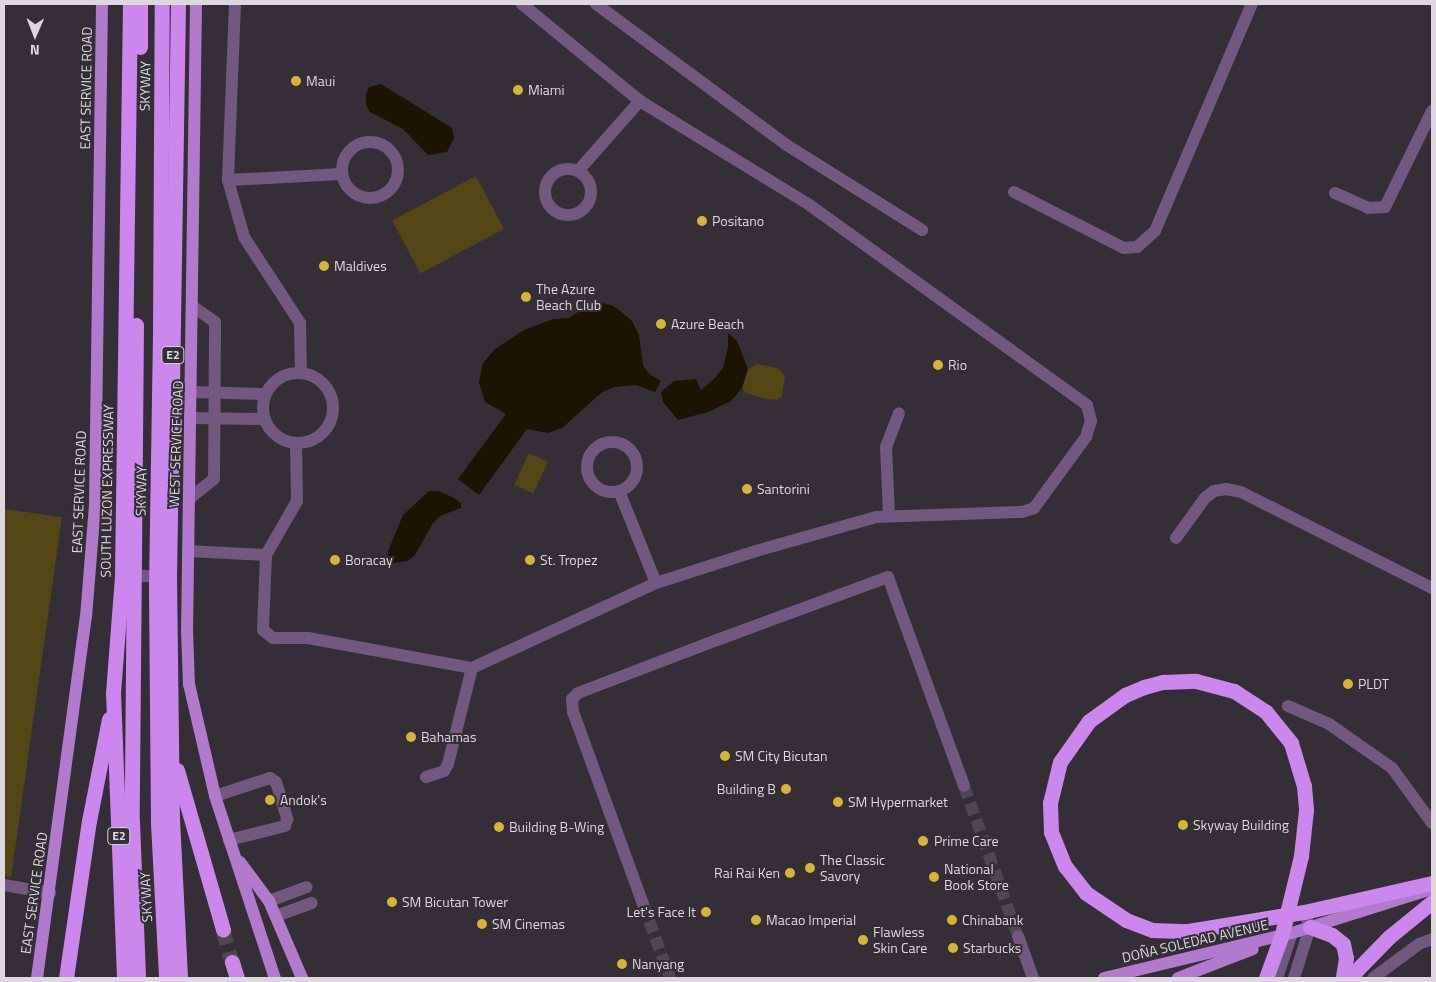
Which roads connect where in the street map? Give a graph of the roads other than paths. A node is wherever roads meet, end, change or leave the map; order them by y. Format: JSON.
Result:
{"nodes":[{"id":1,"x":102,"y":4,"type":"edge"},
{"id":2,"x":130,"y":4,"type":"edge"},
{"id":3,"x":140,"y":4,"type":"edge"},
{"id":4,"x":162,"y":4,"type":"edge"},
{"id":5,"x":178,"y":4,"type":"edge"},
{"id":6,"x":196,"y":4,"type":"edge"},
{"id":7,"x":235,"y":4,"type":"edge"},
{"id":8,"x":522,"y":4,"type":"edge"},
{"id":9,"x":596,"y":4,"type":"edge"},
{"id":10,"x":1252,"y":4,"type":"edge"},
{"id":11,"x":640,"y":101,"type":"junction"},
{"id":12,"x":1432,"y":111,"type":"edge"},
{"id":13,"x":578,"y":171,"type":"dead end"},
{"id":14,"x":341,"y":174,"type":"junction"},
{"id":15,"x":228,"y":180,"type":"junction"},
{"id":16,"x":1014,"y":192,"type":"dead end"},
{"id":17,"x":1335,"y":193,"type":"dead end"},
{"id":18,"x":922,"y":230,"type":"dead end"},
{"id":19,"x":192,"y":306,"type":"junction"},
{"id":20,"x":301,"y":373,"type":"junction"},
{"id":21,"x":193,"y":392,"type":"junction"},
{"id":22,"x":214,"y":393,"type":"junction"},
{"id":23,"x":265,"y":394,"type":"junction"},
{"id":24,"x":899,"y":413,"type":"dead end"},
{"id":25,"x":192,"y":418,"type":"junction"},
{"id":26,"x":214,"y":419,"type":"junction"},
{"id":27,"x":265,"y":419,"type":"junction"},
{"id":28,"x":296,"y":443,"type":"junction"},
{"id":29,"x":619,"y":491,"type":"dead end"},
{"id":30,"x":189,"y":499,"type":"junction"},
{"id":31,"x":889,"y":516,"type":"junction"},
{"id":32,"x":1176,"y":538,"type":"dead end"},
{"id":33,"x":188,"y":551,"type":"junction"},
{"id":34,"x":266,"y":555,"type":"junction"},
{"id":35,"x":122,"y":575,"type":"junction"},
{"id":36,"x":169,"y":577,"type":"junction"},
{"id":37,"x":656,"y":583,"type":"junction"},
{"id":38,"x":1432,"y":588,"type":"edge"},
{"id":39,"x":472,"y":668,"type":"junction"},
{"id":40,"x":114,"y":693,"type":"junction"},
{"id":41,"x":1288,"y":706,"type":"dead end"},
{"id":42,"x":170,"y":707,"type":"junction"},
{"id":43,"x":426,"y":778,"type":"dead end"},
{"id":44,"x":964,"y":786,"type":"tunnel mouth"},
{"id":45,"x":215,"y":796,"type":"junction"},
{"id":46,"x":1432,"y":823,"type":"edge"},
{"id":47,"x":230,"y":845,"type":"junction"},
{"id":48,"x":1432,"y":883,"type":"edge"},
{"id":49,"x":4,"y":885,"type":"edge"},
{"id":50,"x":307,"y":887,"type":"dead end"},
{"id":51,"x":1432,"y":888,"type":"edge"},
{"id":52,"x":50,"y":893,"type":"junction"},
{"id":53,"x":269,"y":901,"type":"junction"},
{"id":54,"x":1432,"y":902,"type":"edge"},
{"id":55,"x":312,"y":903,"type":"dead end"},
{"id":56,"x":643,"y":904,"type":"tunnel mouth"},
{"id":57,"x":1304,"y":912,"type":"junction"},
{"id":58,"x":276,"y":916,"type":"junction"},
{"id":59,"x":1310,"y":927,"type":"junction"},
{"id":60,"x":223,"y":929,"type":"tunnel mouth"},
{"id":61,"x":1292,"y":933,"type":"junction"},
{"id":62,"x":1018,"y":936,"type":"tunnel mouth"},
{"id":63,"x":1432,"y":939,"type":"edge"},
{"id":64,"x":232,"y":962,"type":"tunnel mouth"},
{"id":65,"x":37,"y":978,"type":"edge"},
{"id":66,"x":66,"y":978,"type":"edge"},
{"id":67,"x":124,"y":978,"type":"edge"},
{"id":68,"x":138,"y":978,"type":"edge"},
{"id":69,"x":166,"y":978,"type":"edge"},
{"id":70,"x":180,"y":978,"type":"edge"},
{"id":71,"x":237,"y":978,"type":"edge"},
{"id":72,"x":275,"y":978,"type":"edge"},
{"id":73,"x":302,"y":978,"type":"edge"},
{"id":74,"x":1033,"y":978,"type":"edge"},
{"id":75,"x":1104,"y":978,"type":"edge"},
{"id":76,"x":1178,"y":978,"type":"edge"},
{"id":77,"x":1266,"y":978,"type":"edge"},
{"id":78,"x":1276,"y":978,"type":"edge"},
{"id":79,"x":1294,"y":978,"type":"edge"},
{"id":80,"x":1343,"y":978,"type":"edge"},
{"id":81,"x":1349,"y":978,"type":"edge"},
{"id":82,"x":1373,"y":978,"type":"edge"}],
"edges":[{"from":1,"to":52,"type":"main road","name":"EAST SERVICE ROAD"},
{"from":2,"to":35,"type":"highway","name":"SOUTH LUZON EXPRESSWAY","number":"E2"},
{"from":3,"to":68,"type":"highway","name":"SKYWAY","number":"E2","bridge":true},
{"from":4,"to":69,"type":"highway","name":"SKYWAY","number":"E2","bridge":true},
{"from":5,"to":36,"type":"highway","number":"E2"},
{"from":6,"to":19,"type":"main road","name":"WEST SERVICE ROAD"},
{"from":7,"to":15,"type":"street"},
{"from":8,"to":11,"type":"street"},
{"from":9,"to":18,"type":"street"},
{"from":10,"to":16,"type":"street"},
{"from":11,"to":13,"type":"street"},
{"from":11,"to":31,"type":"street"},
{"from":12,"to":17,"type":"street"},
{"from":14,"to":14,"type":"street"},
{"from":14,"to":15,"type":"street"},
{"from":15,"to":20,"type":"street"},
{"from":19,"to":21,"type":"main road","name":"WEST SERVICE ROAD"},
{"from":19,"to":22,"type":"street"},
{"from":20,"to":23,"type":"street"},
{"from":20,"to":28,"type":"street"},
{"from":21,"to":22,"type":"street"},
{"from":21,"to":25,"type":"main road","name":"WEST SERVICE ROAD"},
{"from":22,"to":23,"type":"street"},
{"from":22,"to":26,"type":"street"},
{"from":23,"to":27,"type":"street"},
{"from":24,"to":31,"type":"street"},
{"from":25,"to":26,"type":"street"},
{"from":25,"to":30,"type":"main road","name":"WEST SERVICE ROAD"},
{"from":26,"to":27,"type":"street"},
{"from":26,"to":30,"type":"street"},
{"from":27,"to":28,"type":"street"},
{"from":28,"to":34,"type":"street"},
{"from":29,"to":37,"type":"street"},
{"from":30,"to":33,"type":"main road","name":"WEST SERVICE ROAD"},
{"from":31,"to":37,"type":"street"},
{"from":32,"to":38,"type":"street"},
{"from":33,"to":34,"type":"street"},
{"from":33,"to":45,"type":"main road","name":"WEST SERVICE ROAD"},
{"from":34,"to":39,"type":"street"},
{"from":35,"to":36,"type":"street"},
{"from":35,"to":40,"type":"highway","name":"SOUTH LUZON EXPRESSWAY","number":"E2"},
{"from":36,"to":42,"type":"highway","number":"E2"},
{"from":37,"to":39,"type":"street"},
{"from":39,"to":43,"type":"street"},
{"from":40,"to":66,"type":"highway"},
{"from":40,"to":67,"type":"highway","name":"SOUTH LUZON EXPRESSWAY","number":"E2"},
{"from":41,"to":46,"type":"street"},
{"from":42,"to":60,"type":"highway"},
{"from":42,"to":70,"type":"highway","number":"E2"},
{"from":44,"to":56,"type":"street"},
{"from":45,"to":47,"type":"main road","name":"WEST SERVICE ROAD"},
{"from":45,"to":47,"type":"street"},
{"from":47,"to":53,"type":"main road","name":"WEST SERVICE ROAD"},
{"from":47,"to":72,"type":"main road","name":"WEST SERVICE ROAD"},
{"from":48,"to":57,"type":"highway"},
{"from":49,"to":52,"type":"street"},
{"from":50,"to":53,"type":"street"},
{"from":51,"to":59,"type":"main road","name":"DOÑA SOLEDAD AVENUE"},
{"from":52,"to":65,"type":"main road","name":"EAST SERVICE ROAD"},
{"from":53,"to":58,"type":"main road","name":"WEST SERVICE ROAD"},
{"from":54,"to":81,"type":"highway"},
{"from":55,"to":58,"type":"street"},
{"from":57,"to":59,"type":"street"},
{"from":57,"to":77,"type":"highway","bridge":true},
{"from":58,"to":73,"type":"main road","name":"WEST SERVICE ROAD"},
{"from":59,"to":61,"type":"main road","name":"DOÑA SOLEDAD AVENUE"},
{"from":59,"to":79,"type":"street"},
{"from":59,"to":80,"type":"highway"},
{"from":61,"to":75,"type":"main road","name":"DOÑA SOLEDAD AVENUE"},
{"from":61,"to":76,"type":"main road","name":"DOÑA SOLEDAD AVENUE"},
{"from":61,"to":78,"type":"street"},
{"from":62,"to":74,"type":"street"},
{"from":63,"to":82,"type":"street"},
{"from":64,"to":71,"type":"highway"}]}
